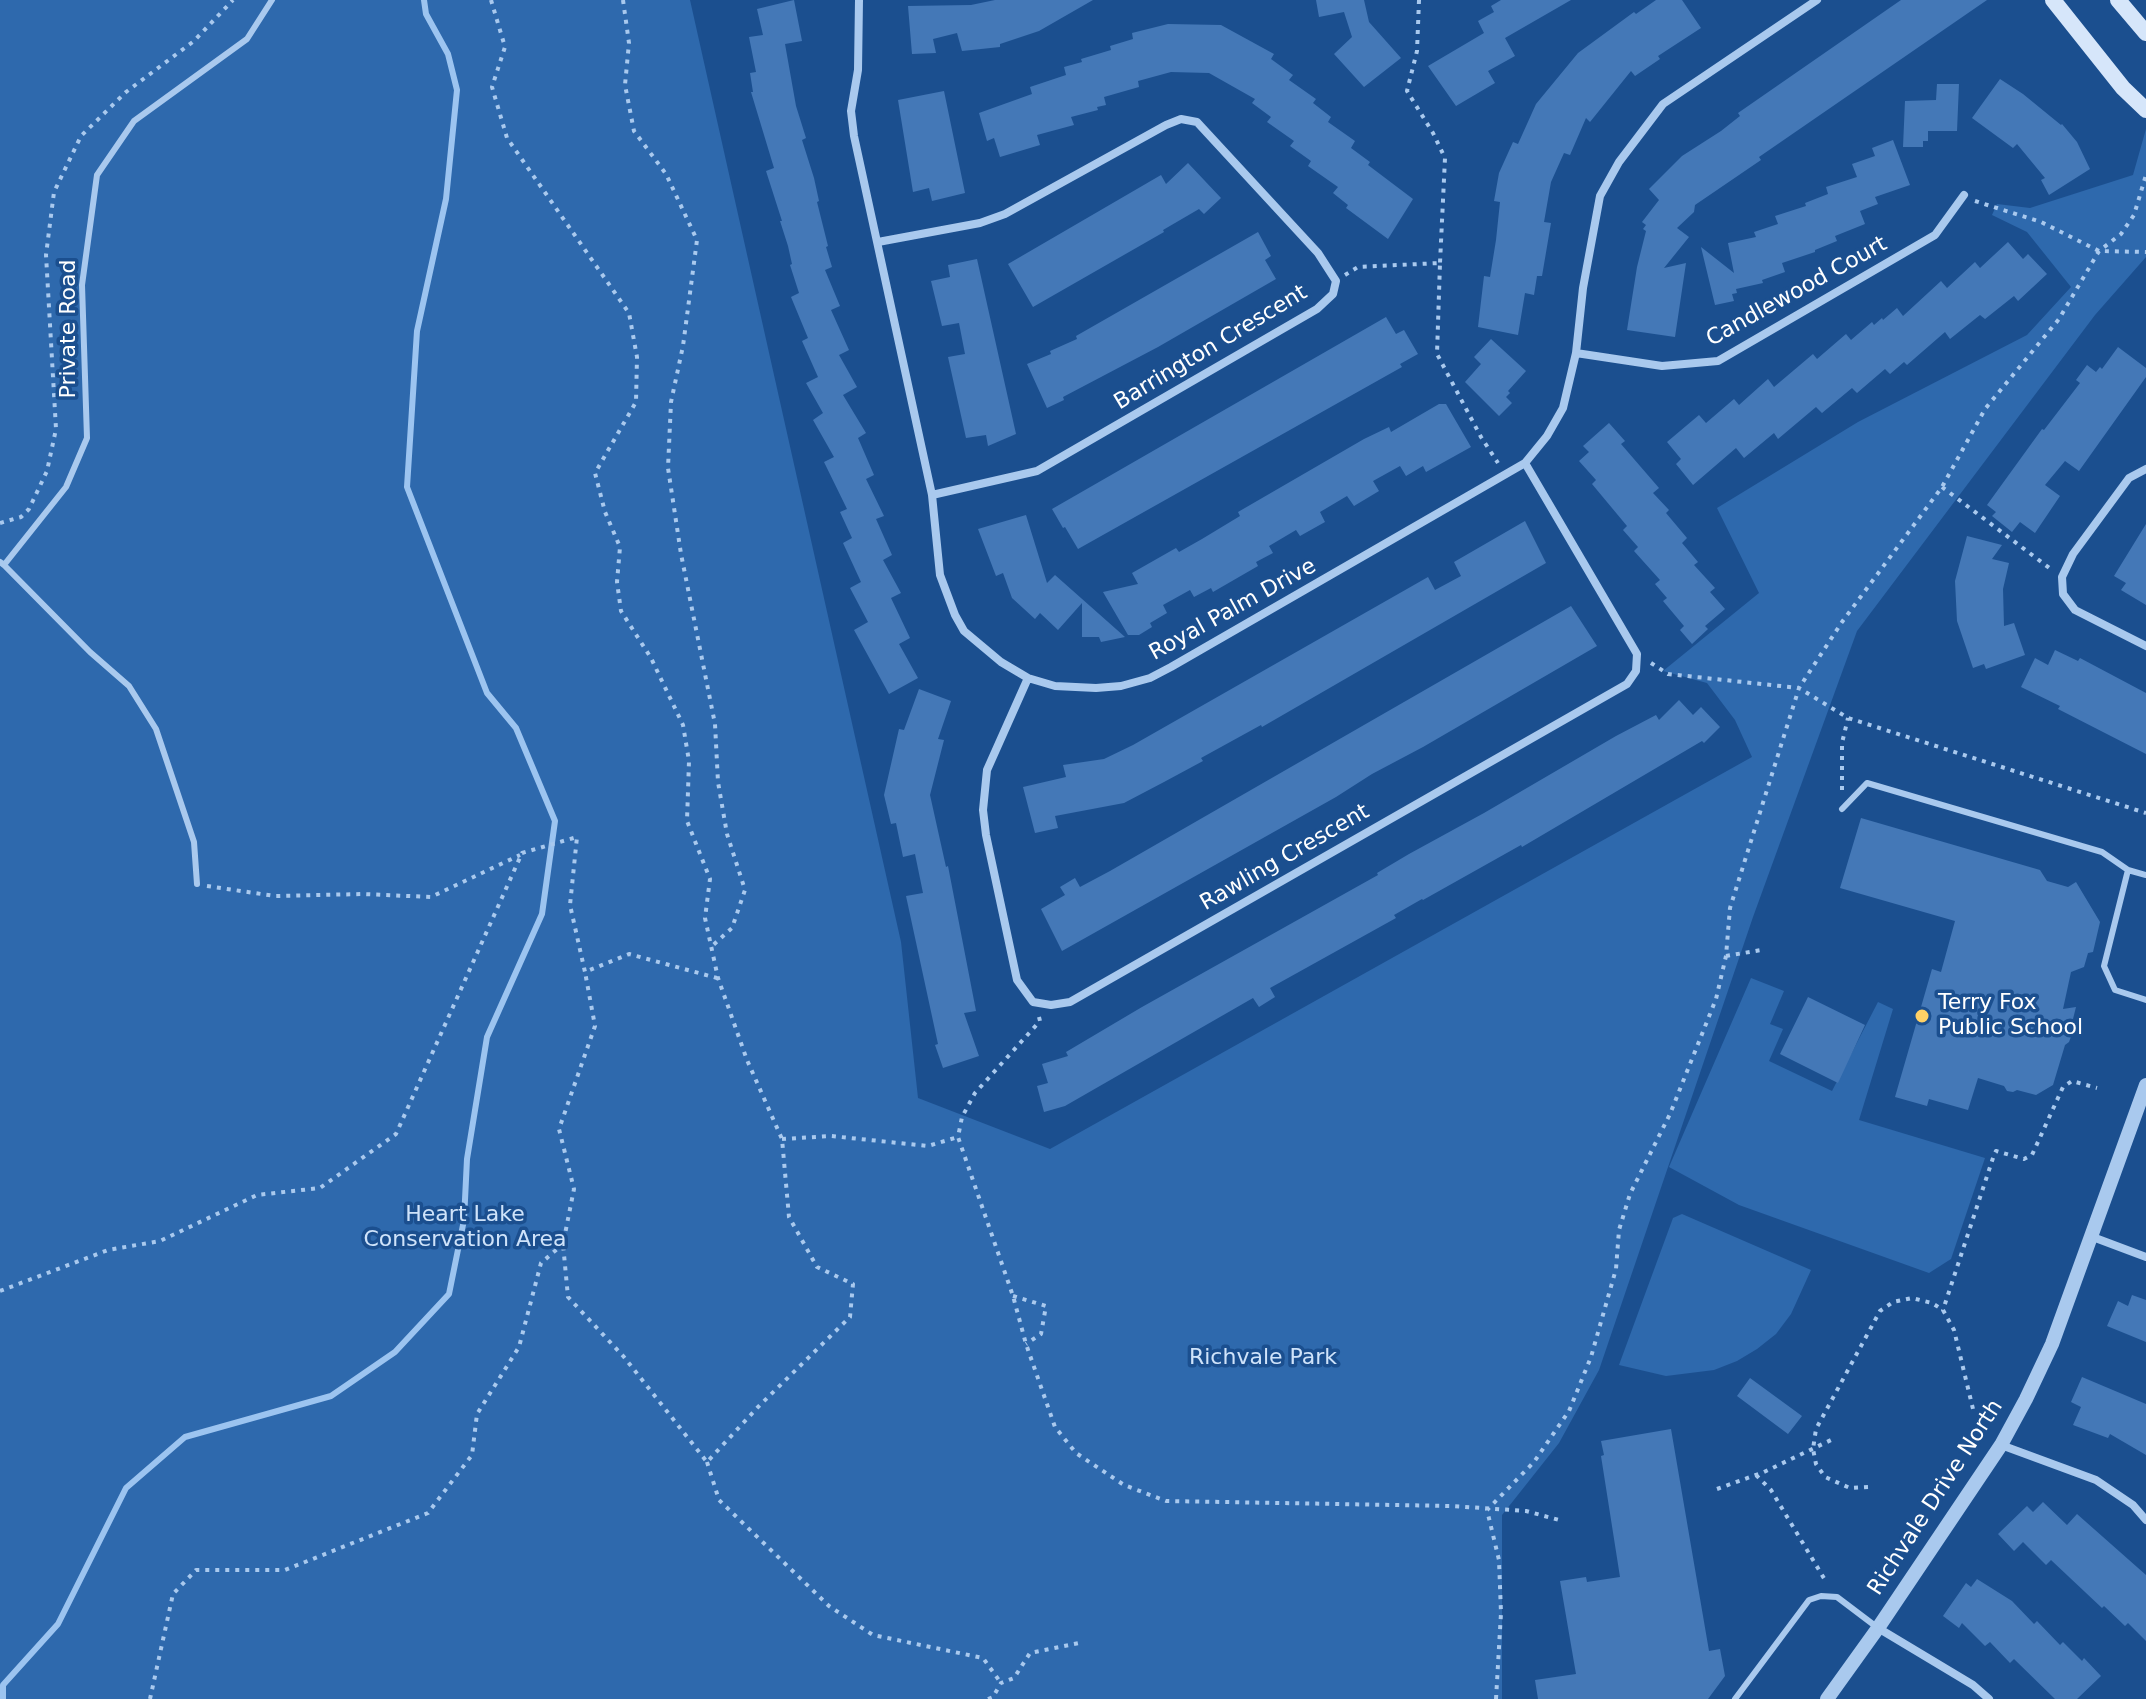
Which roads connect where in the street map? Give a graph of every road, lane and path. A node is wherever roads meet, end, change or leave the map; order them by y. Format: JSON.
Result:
{"nodes":[{"id":1,"x":272,"y":0,"type":"edge"},
{"id":2,"x":491,"y":0,"type":"edge"},
{"id":3,"x":623,"y":0,"type":"edge"},
{"id":4,"x":859,"y":0,"type":"edge"},
{"id":5,"x":1419,"y":0,"type":"edge"},
{"id":6,"x":1817,"y":0,"type":"edge"},
{"id":7,"x":2053,"y":0,"type":"edge"},
{"id":8,"x":2118,"y":0,"type":"edge"},
{"id":9,"x":2146,"y":33,"type":"edge"},
{"id":10,"x":2146,"y":110,"type":"edge"},
{"id":11,"x":2146,"y":175,"type":"edge"},
{"id":12,"x":1964,"y":195,"type":"joint"},
{"id":13,"x":878,"y":242,"type":"junction"},
{"id":14,"x":2099,"y":251,"type":"junction"},
{"id":15,"x":2146,"y":252,"type":"edge"},
{"id":16,"x":1440,"y":263,"type":"junction"},
{"id":17,"x":1336,"y":281,"type":"junction"},
{"id":18,"x":1576,"y":353,"type":"junction"},
{"id":19,"x":1498,"y":463,"type":"dead end"},
{"id":20,"x":1525,"y":463,"type":"junction"},
{"id":21,"x":2146,"y":469,"type":"edge"},
{"id":22,"x":1942,"y":487,"type":"junction"},
{"id":23,"x":932,"y":495,"type":"junction"},
{"id":24,"x":2,"y":564,"type":"edge"},
{"id":25,"x":2062,"y":577,"type":"junction"},
{"id":26,"x":2146,"y":646,"type":"edge"},
{"id":27,"x":1637,"y":654,"type":"junction"},
{"id":28,"x":1028,"y":678,"type":"junction"},
{"id":29,"x":1799,"y":688,"type":"junction"},
{"id":30,"x":1848,"y":718,"type":"junction"},
{"id":31,"x":1842,"y":809,"type":"joint"},
{"id":32,"x":2146,"y":813,"type":"edge"},
{"id":33,"x":522,"y":853,"type":"junction"},
{"id":34,"x":2128,"y":870,"type":"junction"},
{"id":35,"x":2146,"y":875,"type":"edge"},
{"id":36,"x":197,"y":884,"type":"joint"},
{"id":37,"x":711,"y":947,"type":"junction"},
{"id":38,"x":1761,"y":950,"type":"dead end"},
{"id":39,"x":1726,"y":956,"type":"junction"},
{"id":40,"x":585,"y":972,"type":"junction"},
{"id":41,"x":718,"y":978,"type":"junction"},
{"id":42,"x":2146,"y":1000,"type":"edge"},
{"id":43,"x":1038,"y":1003,"type":"junction"},
{"id":44,"x":2146,"y":1085,"type":"edge"},
{"id":45,"x":2097,"y":1088,"type":"dead end"},
{"id":46,"x":958,"y":1137,"type":"junction"},
{"id":47,"x":782,"y":1139,"type":"junction"},
{"id":48,"x":2090,"y":1236,"type":"junction"},
{"id":49,"x":563,"y":1244,"type":"junction"},
{"id":50,"x":2146,"y":1257,"type":"edge"},
{"id":51,"x":0,"y":1291,"type":"edge"},
{"id":52,"x":1013,"y":1296,"type":"junction"},
{"id":53,"x":1046,"y":1306,"type":"junction"},
{"id":54,"x":1053,"y":1307,"type":"dead end"},
{"id":55,"x":1943,"y":1310,"type":"junction"},
{"id":56,"x":1026,"y":1344,"type":"junction"},
{"id":57,"x":1982,"y":1413,"type":"dead end"},
{"id":58,"x":1831,"y":1440,"type":"dead end"},
{"id":59,"x":2001,"y":1445,"type":"junction"},
{"id":60,"x":1813,"y":1449,"type":"junction"},
{"id":61,"x":707,"y":1462,"type":"junction"},
{"id":62,"x":1756,"y":1475,"type":"junction"},
{"id":63,"x":1868,"y":1487,"type":"dead end"},
{"id":64,"x":1717,"y":1489,"type":"dead end"},
{"id":65,"x":1487,"y":1510,"type":"junction"},
{"id":66,"x":1559,"y":1520,"type":"dead end"},
{"id":67,"x":2146,"y":1520,"type":"edge"},
{"id":68,"x":1825,"y":1580,"type":"dead end"},
{"id":69,"x":1878,"y":1628,"type":"junction"},
{"id":70,"x":1079,"y":1643,"type":"dead end"},
{"id":71,"x":1001,"y":1683,"type":"junction"},
{"id":72,"x":150,"y":1699,"type":"edge"},
{"id":73,"x":988,"y":1699,"type":"edge"},
{"id":74,"x":1496,"y":1699,"type":"edge"},
{"id":75,"x":1735,"y":1699,"type":"edge"},
{"id":76,"x":1827,"y":1699,"type":"edge"},
{"id":77,"x":1989,"y":1699,"type":"edge"}],
"edges":[{"from":1,"to":24,"type":"lane","name":"Private Road"},
{"from":2,"to":37,"type":"path"},
{"from":3,"to":37,"type":"path"},
{"from":4,"to":13,"type":"street","name":"Royal Palm Drive"},
{"from":5,"to":16,"type":"path"},
{"from":6,"to":18,"type":"street","name":"Royal Palm Drive"},
{"from":7,"to":10,"type":"main road"},
{"from":8,"to":9,"type":"main road"},
{"from":11,"to":14,"type":"path"},
{"from":12,"to":14,"type":"path"},
{"from":12,"to":18,"type":"street","name":"Candlewood Court"},
{"from":13,"to":17,"type":"street","name":"Barrington Crescent"},
{"from":13,"to":23,"type":"street","name":"Royal Palm Drive"},
{"from":14,"to":15,"type":"path"},
{"from":14,"to":22,"type":"path"},
{"from":16,"to":17,"type":"path"},
{"from":16,"to":19,"type":"path"},
{"from":17,"to":23,"type":"street","name":"Barrington Crescent"},
{"from":18,"to":20,"type":"street","name":"Royal Palm Drive"},
{"from":20,"to":27,"type":"street"},
{"from":20,"to":28,"type":"street","name":"Royal Palm Drive"},
{"from":21,"to":25,"type":"street"},
{"from":22,"to":25,"type":"path"},
{"from":22,"to":29,"type":"path"},
{"from":23,"to":28,"type":"street","name":"Royal Palm Drive"},
{"from":24,"to":36,"type":"lane","name":"Private Road"},
{"from":25,"to":26,"type":"street"},
{"from":27,"to":29,"type":"path"},
{"from":27,"to":43,"type":"street","name":"Rawling Crescent"},
{"from":28,"to":43,"type":"street"},
{"from":29,"to":30,"type":"path"},
{"from":29,"to":39,"type":"path"},
{"from":30,"to":31,"type":"path"},
{"from":30,"to":32,"type":"path"},
{"from":31,"to":34,"type":"lane"},
{"from":33,"to":36,"type":"path"},
{"from":33,"to":40,"type":"path"},
{"from":33,"to":51,"type":"path"},
{"from":34,"to":35,"type":"lane"},
{"from":34,"to":42,"type":"lane"},
{"from":37,"to":41,"type":"path"},
{"from":38,"to":39,"type":"path"},
{"from":39,"to":65,"type":"path"},
{"from":40,"to":41,"type":"path"},
{"from":40,"to":49,"type":"path"},
{"from":41,"to":47,"type":"path"},
{"from":43,"to":46,"type":"path"},
{"from":44,"to":48,"type":"street","name":"Richvale Drive North"},
{"from":45,"to":55,"type":"path"},
{"from":46,"to":47,"type":"path"},
{"from":46,"to":52,"type":"path"},
{"from":47,"to":61,"type":"path"},
{"from":48,"to":50,"type":"street"},
{"from":48,"to":59,"type":"street","name":"Richvale Drive North"},
{"from":49,"to":61,"type":"path"},
{"from":49,"to":72,"type":"path"},
{"from":52,"to":53,"type":"path"},
{"from":52,"to":56,"type":"path"},
{"from":53,"to":54,"type":"path"},
{"from":53,"to":56,"type":"path"},
{"from":55,"to":57,"type":"path"},
{"from":55,"to":60,"type":"path"},
{"from":56,"to":65,"type":"path"},
{"from":58,"to":60,"type":"path"},
{"from":59,"to":67,"type":"street"},
{"from":59,"to":69,"type":"street","name":"Richvale Drive North"},
{"from":60,"to":62,"type":"path"},
{"from":60,"to":63,"type":"path"},
{"from":61,"to":71,"type":"path"},
{"from":62,"to":64,"type":"path"},
{"from":62,"to":68,"type":"path"},
{"from":65,"to":66,"type":"path"},
{"from":65,"to":74,"type":"path"},
{"from":69,"to":75,"type":"lane"},
{"from":69,"to":76,"type":"street","name":"Richvale Drive North"},
{"from":69,"to":77,"type":"street"},
{"from":70,"to":71,"type":"path"},
{"from":71,"to":73,"type":"path"}]}
